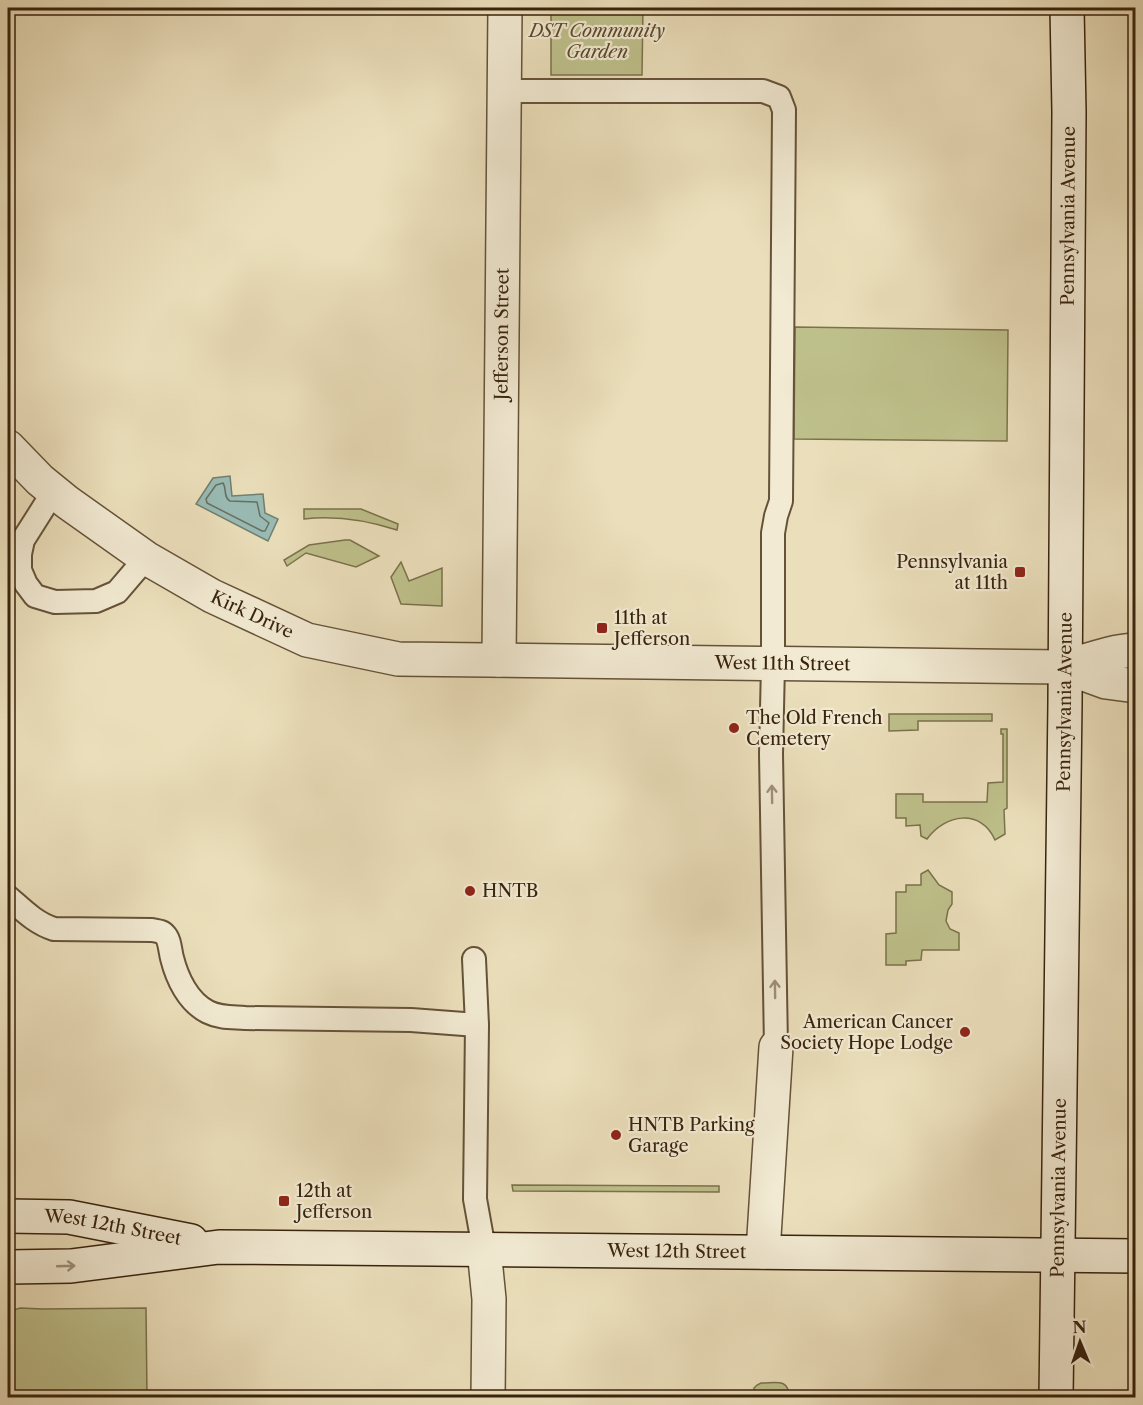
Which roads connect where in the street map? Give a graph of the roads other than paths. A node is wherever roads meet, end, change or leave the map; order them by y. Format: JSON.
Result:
{"nodes":[{"id":1,"x":505,"y":8,"type":"edge"},
{"id":2,"x":1067,"y":8,"type":"edge"},
{"id":3,"x":504,"y":91,"type":"junction"},
{"id":4,"x":8,"y":447,"type":"edge"},
{"id":5,"x":47,"y":485,"type":"junction"},
{"id":6,"x":146,"y":558,"type":"junction"},
{"id":7,"x":1136,"y":650,"type":"edge"},
{"id":8,"x":499,"y":660,"type":"junction"},
{"id":9,"x":773,"y":664,"type":"junction"},
{"id":10,"x":1065,"y":667,"type":"junction"},
{"id":11,"x":1136,"y":686,"type":"edge"},
{"id":12,"x":8,"y":897,"type":"edge"},
{"id":13,"x":474,"y":959,"type":"dead end"},
{"id":14,"x":477,"y":1025,"type":"junction"},
{"id":15,"x":776,"y":1047,"type":"joint"},
{"id":16,"x":8,"y":1216,"type":"edge"},
{"id":17,"x":219,"y":1247,"type":"junction"},
{"id":18,"x":484,"y":1249,"type":"junction"},
{"id":19,"x":763,"y":1252,"type":"junction"},
{"id":20,"x":1057,"y":1256,"type":"junction"},
{"id":21,"x":1136,"y":1256,"type":"edge"},
{"id":22,"x":8,"y":1267,"type":"edge"},
{"id":23,"x":488,"y":1398,"type":"edge"},
{"id":24,"x":1056,"y":1398,"type":"edge"}],
"edges":[{"from":1,"to":3,"type":"street","name":"Jefferson Street"},
{"from":2,"to":10,"type":"street","name":"Pennsylvania Avenue"},
{"from":3,"to":8,"type":"street","name":"Jefferson Street"},
{"from":3,"to":9,"type":"lane"},
{"from":4,"to":5,"type":"street","name":"Kirk Drive"},
{"from":5,"to":6,"type":"street","name":"Kirk Drive"},
{"from":5,"to":6,"type":"lane"},
{"from":6,"to":8,"type":"street","name":"Kirk Drive"},
{"from":7,"to":10,"type":"street","name":"West 11th Street"},
{"from":8,"to":9,"type":"street","name":"West 11th Street"},
{"from":9,"to":10,"type":"street","name":"West 11th Street"},
{"from":15,"to":9,"type":"lane","one_way":true},
{"from":10,"to":11,"type":"street","name":"West 11th Street"},
{"from":10,"to":20,"type":"street","name":"Pennsylvania Avenue"},
{"from":12,"to":14,"type":"lane"},
{"from":13,"to":14,"type":"lane"},
{"from":14,"to":18,"type":"lane"},
{"from":15,"to":19,"type":"street"},
{"from":16,"to":17,"type":"street","name":"West 12th Street"},
{"from":17,"to":18,"type":"street","name":"West 12th Street"},
{"from":22,"to":17,"type":"street","name":"West 12th Street","one_way":true},
{"from":18,"to":19,"type":"street","name":"West 12th Street"},
{"from":18,"to":23,"type":"street"},
{"from":19,"to":20,"type":"street","name":"West 12th Street"},
{"from":20,"to":21,"type":"street","name":"West 12th Street"},
{"from":20,"to":24,"type":"street","name":"Pennsylvania Avenue"}]}
